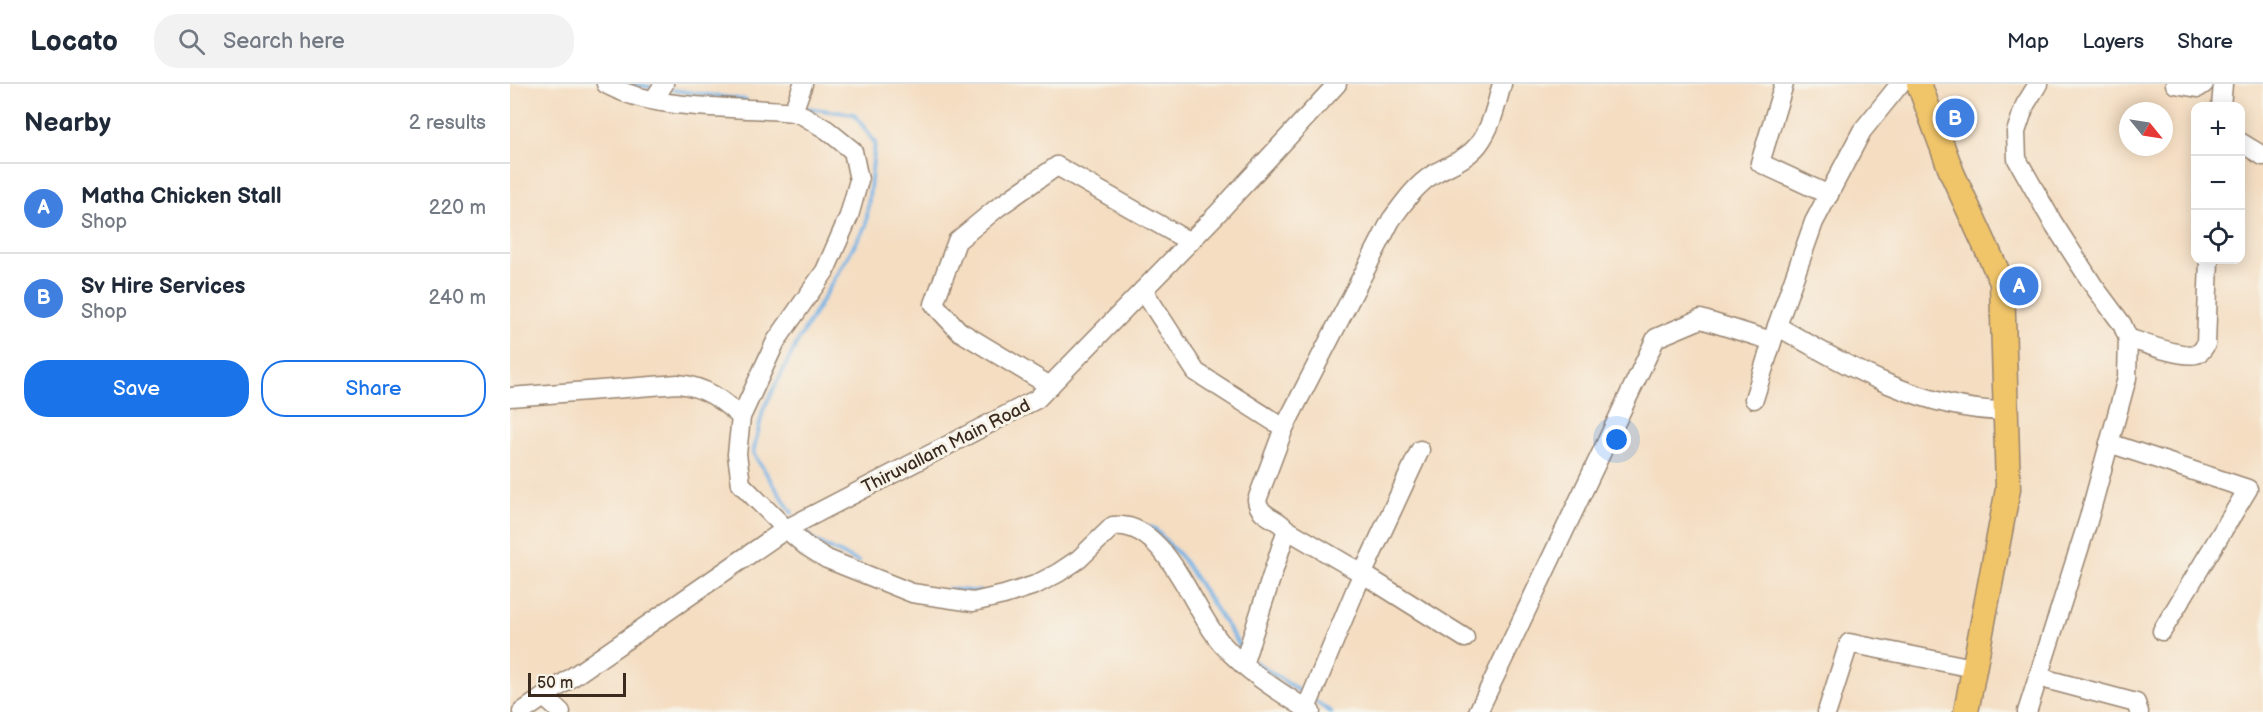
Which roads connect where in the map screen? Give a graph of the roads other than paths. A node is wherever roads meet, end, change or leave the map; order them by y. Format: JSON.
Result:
{"nodes":[{"id":1,"x":606,"y":84,"type":"edge"},
{"id":2,"x":803,"y":84,"type":"edge"},
{"id":3,"x":1337,"y":84,"type":"edge"},
{"id":4,"x":1502,"y":84,"type":"edge"},
{"id":5,"x":1784,"y":84,"type":"edge"},
{"id":6,"x":1900,"y":84,"type":"edge"},
{"id":7,"x":1918,"y":84,"type":"edge"},
{"id":8,"x":2038,"y":84,"type":"edge"},
{"id":9,"x":2175,"y":84,"type":"edge"},
{"id":10,"x":2204,"y":84,"type":"edge"},
{"id":11,"x":2223,"y":84,"type":"edge"},
{"id":12,"x":659,"y":92,"type":"edge"},
{"id":13,"x":2221,"y":102,"type":"edge"},
{"id":14,"x":793,"y":112,"type":"junction"},
{"id":15,"x":2245,"y":145,"type":"edge"},
{"id":16,"x":2263,"y":156,"type":"edge"},
{"id":17,"x":1829,"y":195,"type":"junction"},
{"id":18,"x":1190,"y":242,"type":"junction"},
{"id":19,"x":2209,"y":264,"type":"edge"},
{"id":20,"x":1143,"y":290,"type":"junction"},
{"id":21,"x":1775,"y":333,"type":"junction"},
{"id":22,"x":2128,"y":339,"type":"junction"},
{"id":23,"x":1050,"y":386,"type":"junction"},
{"id":24,"x":510,"y":397,"type":"edge"},
{"id":25,"x":1754,"y":399,"type":"dead end"},
{"id":26,"x":2005,"y":411,"type":"junction"},
{"id":27,"x":741,"y":417,"type":"junction"},
{"id":28,"x":1284,"y":428,"type":"junction"},
{"id":29,"x":2109,"y":443,"type":"junction"},
{"id":30,"x":1420,"y":450,"type":"dead end"},
{"id":31,"x":786,"y":529,"type":"junction"},
{"id":32,"x":1286,"y":529,"type":"junction"},
{"id":33,"x":1363,"y":574,"type":"junction"},
{"id":34,"x":2162,"y":631,"type":"dead end"},
{"id":35,"x":1465,"y":638,"type":"dead end"},
{"id":36,"x":1243,"y":665,"type":"junction"},
{"id":37,"x":1974,"y":668,"type":"junction"},
{"id":38,"x":2038,"y":677,"type":"junction"},
{"id":39,"x":544,"y":697,"type":"junction"},
{"id":40,"x":1308,"y":711,"type":"edge"},
{"id":41,"x":522,"y":712,"type":"edge"},
{"id":42,"x":561,"y":712,"type":"edge"},
{"id":43,"x":1478,"y":712,"type":"edge"},
{"id":44,"x":1827,"y":712,"type":"edge"},
{"id":45,"x":1966,"y":712,"type":"edge"},
{"id":46,"x":2027,"y":712,"type":"edge"},
{"id":47,"x":2139,"y":712,"type":"edge"}],
"edges":[{"from":1,"to":12,"type":"street"},
{"from":2,"to":14,"type":"street"},
{"from":3,"to":18,"type":"street","name":"Thiruvallam Main Road"},
{"from":4,"to":28,"type":"street"},
{"from":5,"to":17,"type":"street"},
{"from":6,"to":17,"type":"street"},
{"from":7,"to":26,"type":"main road"},
{"from":8,"to":22,"type":"street"},
{"from":9,"to":10,"type":"street"},
{"from":11,"to":13,"type":"street"},
{"from":12,"to":14,"type":"street"},
{"from":14,"to":27,"type":"street"},
{"from":15,"to":16,"type":"street"},
{"from":17,"to":21,"type":"street"},
{"from":18,"to":20,"type":"street","name":"Thiruvallam Main Road"},
{"from":18,"to":23,"type":"street"},
{"from":19,"to":22,"type":"street"},
{"from":20,"to":23,"type":"street","name":"Thiruvallam Main Road"},
{"from":20,"to":28,"type":"street"},
{"from":21,"to":25,"type":"street"},
{"from":21,"to":26,"type":"street"},
{"from":21,"to":43,"type":"street"},
{"from":22,"to":29,"type":"street"},
{"from":23,"to":31,"type":"street","name":"Thiruvallam Main Road"},
{"from":24,"to":27,"type":"street"},
{"from":26,"to":37,"type":"main road"},
{"from":27,"to":31,"type":"street"},
{"from":28,"to":32,"type":"street"},
{"from":29,"to":34,"type":"street"},
{"from":29,"to":38,"type":"street"},
{"from":30,"to":33,"type":"street"},
{"from":31,"to":36,"type":"street"},
{"from":31,"to":39,"type":"street","name":"Thiruvallam Main Road"},
{"from":32,"to":33,"type":"street"},
{"from":32,"to":36,"type":"street"},
{"from":33,"to":35,"type":"street"},
{"from":33,"to":40,"type":"street"},
{"from":36,"to":40,"type":"street"},
{"from":37,"to":44,"type":"street"},
{"from":37,"to":45,"type":"main road"},
{"from":38,"to":46,"type":"street"},
{"from":38,"to":47,"type":"street"},
{"from":39,"to":41,"type":"street","name":"Thiruvallam Main Road"},
{"from":39,"to":42,"type":"street"}]}
